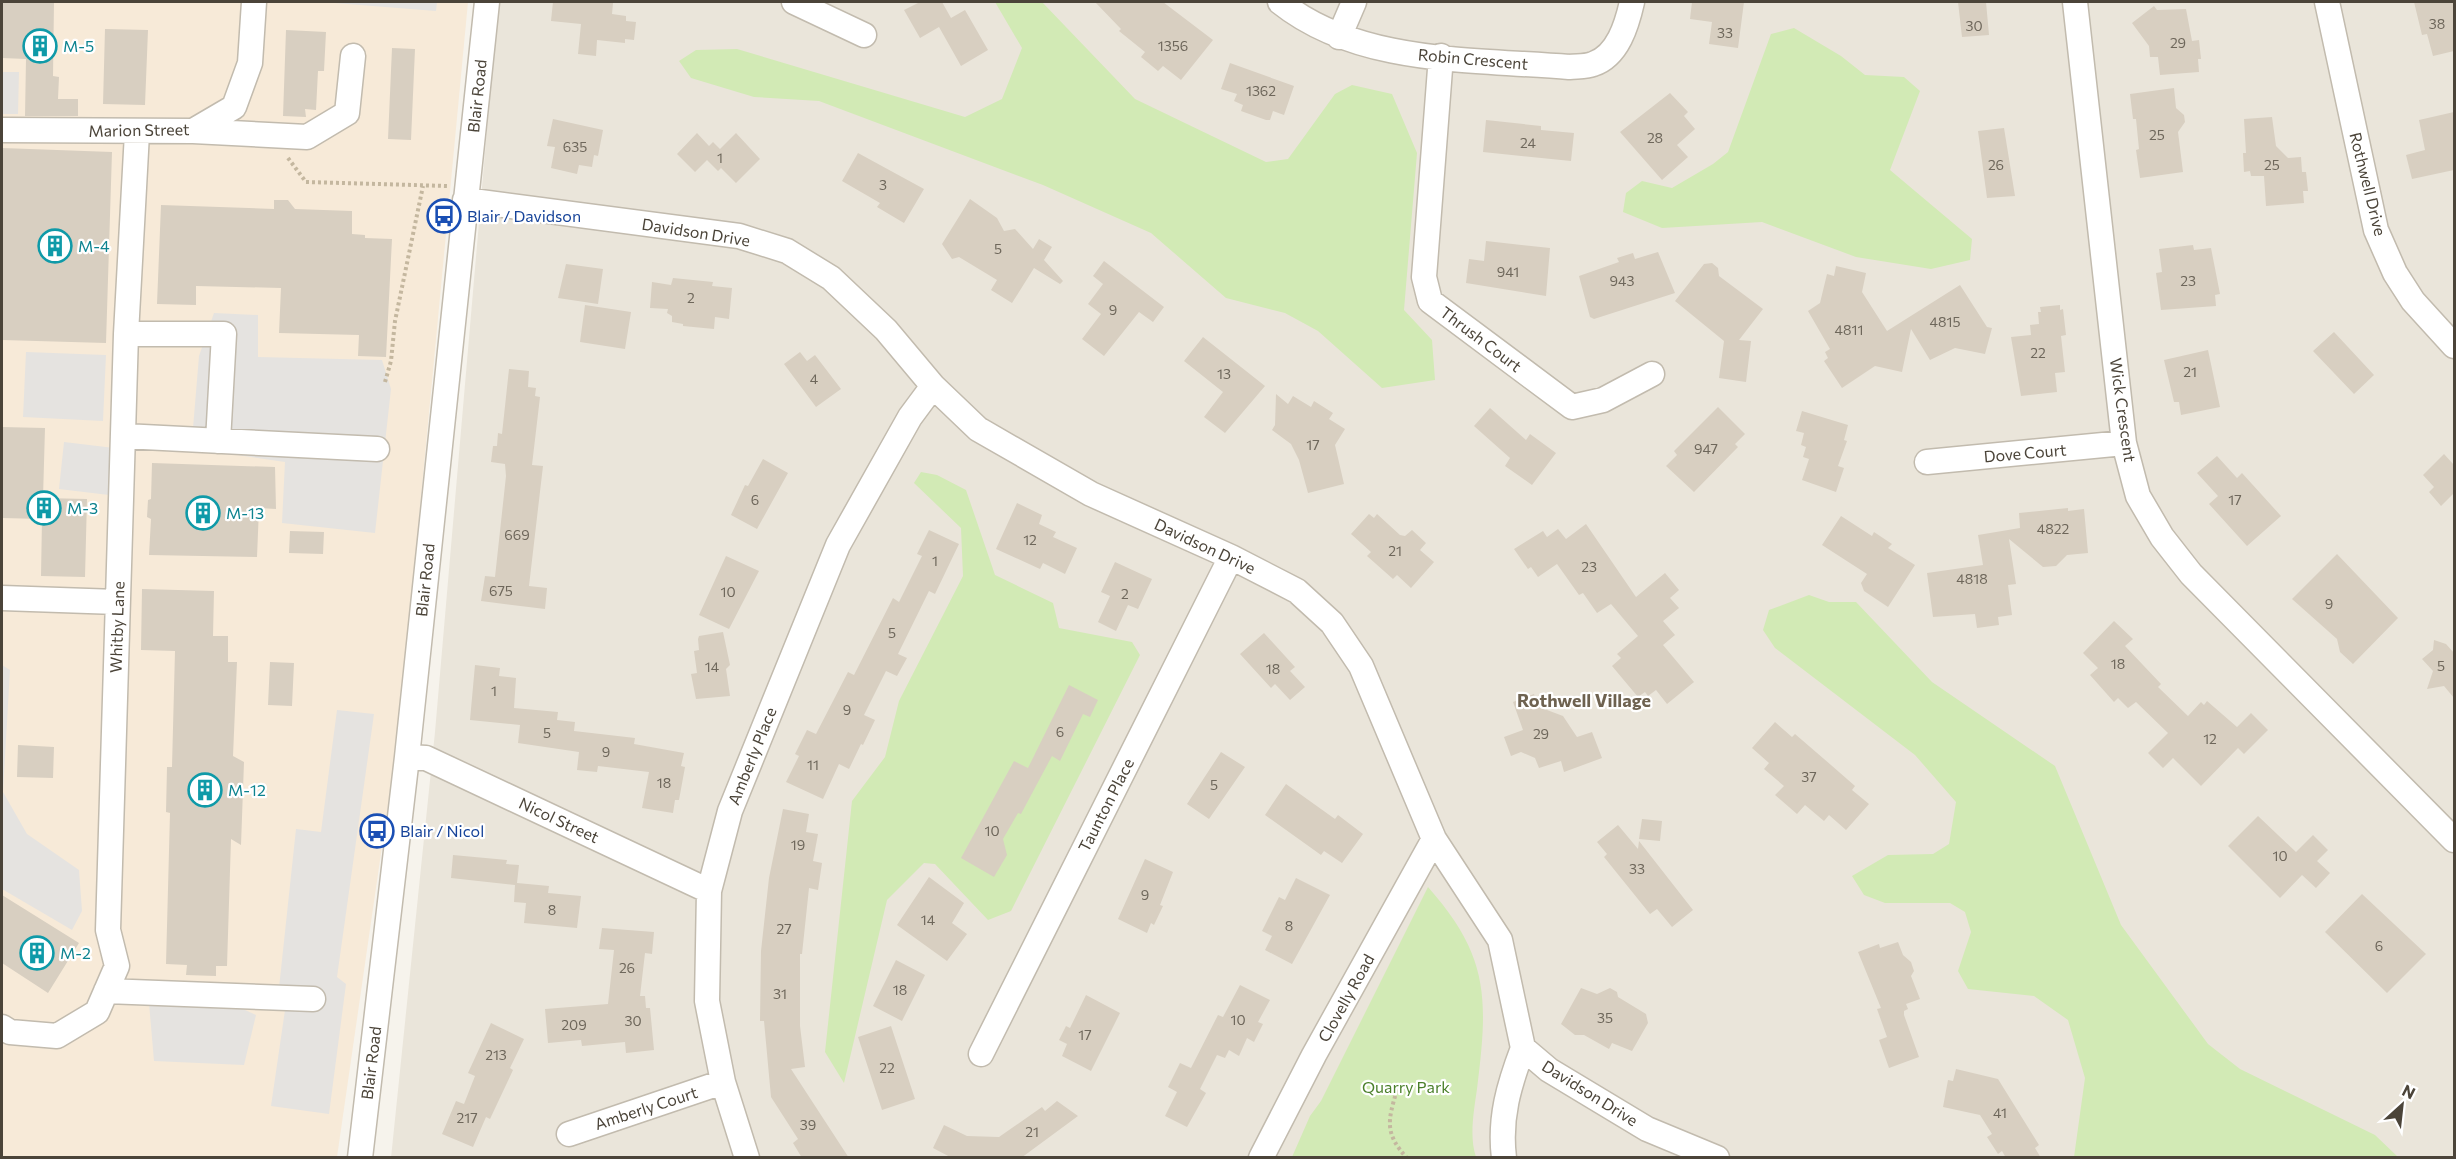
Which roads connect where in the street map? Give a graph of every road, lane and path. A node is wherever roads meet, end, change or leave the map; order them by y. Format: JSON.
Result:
{"nodes":[{"id":1,"x":254,"y":2,"type":"edge"},
{"id":2,"x":487,"y":2,"type":"edge"},
{"id":3,"x":794,"y":2,"type":"edge"},
{"id":4,"x":1280,"y":2,"type":"edge"},
{"id":5,"x":1354,"y":2,"type":"edge"},
{"id":6,"x":2075,"y":2,"type":"edge"},
{"id":7,"x":2327,"y":2,"type":"edge"},
{"id":8,"x":1629,"y":13,"type":"edge"},
{"id":9,"x":864,"y":35,"type":"dead end"},
{"id":10,"x":1339,"y":37,"type":"junction"},
{"id":11,"x":354,"y":56,"type":"dead end"},
{"id":12,"x":1442,"y":56,"type":"junction"},
{"id":13,"x":2,"y":130,"type":"edge"},
{"id":14,"x":193,"y":131,"type":"junction"},
{"id":15,"x":137,"y":133,"type":"junction"},
{"id":16,"x":286,"y":156,"type":"dead end"},
{"id":17,"x":423,"y":186,"type":"junction"},
{"id":18,"x":466,"y":194,"type":"junction"},
{"id":19,"x":126,"y":334,"type":"junction"},
{"id":20,"x":2454,"y":346,"type":"edge"},
{"id":21,"x":1652,"y":374,"type":"dead end"},
{"id":22,"x":385,"y":382,"type":"dead end"},
{"id":23,"x":933,"y":386,"type":"junction"},
{"id":24,"x":124,"y":436,"type":"junction"},
{"id":25,"x":218,"y":441,"type":"junction"},
{"id":26,"x":2124,"y":444,"type":"junction"},
{"id":27,"x":377,"y":449,"type":"dead end"},
{"id":28,"x":1926,"y":462,"type":"dead end"},
{"id":29,"x":1231,"y":557,"type":"junction"},
{"id":30,"x":2,"y":598,"type":"edge"},
{"id":31,"x":117,"y":602,"type":"junction"},
{"id":32,"x":406,"y":757,"type":"junction"},
{"id":33,"x":1434,"y":840,"type":"junction"},
{"id":34,"x":2454,"y":840,"type":"edge"},
{"id":35,"x":709,"y":891,"type":"junction"},
{"id":36,"x":106,"y":991,"type":"junction"},
{"id":37,"x":313,"y":999,"type":"dead end"},
{"id":38,"x":2,"y":1027,"type":"edge"},
{"id":39,"x":1523,"y":1048,"type":"junction"},
{"id":40,"x":981,"y":1054,"type":"dead end"},
{"id":41,"x":723,"y":1082,"type":"junction"},
{"id":42,"x":1397,"y":1090,"type":"dead end"},
{"id":43,"x":569,"y":1134,"type":"dead end"},
{"id":44,"x":360,"y":1158,"type":"edge"},
{"id":45,"x":747,"y":1158,"type":"edge"},
{"id":46,"x":1261,"y":1158,"type":"edge"},
{"id":47,"x":1407,"y":1158,"type":"edge"},
{"id":48,"x":1504,"y":1158,"type":"edge"},
{"id":49,"x":1717,"y":1158,"type":"edge"}],
"edges":[{"from":1,"to":14,"type":"street","name":"Marion Street"},
{"from":2,"to":18,"type":"street","name":"Blair Road"},
{"from":3,"to":9,"type":"street"},
{"from":4,"to":10,"type":"street","name":"Robin Crescent"},
{"from":5,"to":10,"type":"street"},
{"from":6,"to":26,"type":"street","name":"Wick Crescent"},
{"from":7,"to":20,"type":"street","name":"Rothwell Drive"},
{"from":8,"to":12,"type":"street","name":"Robin Crescent"},
{"from":10,"to":12,"type":"street","name":"Robin Crescent"},
{"from":11,"to":14,"type":"street"},
{"from":12,"to":21,"type":"street","name":"Thrush Court"},
{"from":13,"to":15,"type":"street","name":"Marion Street"},
{"from":14,"to":15,"type":"street","name":"Marion Street"},
{"from":15,"to":19,"type":"street","name":"Whitby Lane"},
{"from":16,"to":17,"type":"path"},
{"from":17,"to":18,"type":"path"},
{"from":17,"to":22,"type":"path"},
{"from":18,"to":23,"type":"street","name":"Davidson Drive"},
{"from":18,"to":32,"type":"street","name":"Blair Road"},
{"from":19,"to":24,"type":"street","name":"Whitby Lane"},
{"from":19,"to":25,"type":"street"},
{"from":23,"to":29,"type":"street","name":"Davidson Drive"},
{"from":23,"to":35,"type":"street","name":"Amberly Place"},
{"from":24,"to":25,"type":"street"},
{"from":24,"to":31,"type":"street","name":"Whitby Lane"},
{"from":25,"to":27,"type":"street"},
{"from":26,"to":28,"type":"street","name":"Dove Court"},
{"from":26,"to":34,"type":"street","name":"Wick Crescent"},
{"from":29,"to":33,"type":"street","name":"Davidson Drive"},
{"from":29,"to":40,"type":"street","name":"Taunton Place"},
{"from":30,"to":31,"type":"street"},
{"from":31,"to":36,"type":"street","name":"Whitby Lane"},
{"from":32,"to":35,"type":"street","name":"Nicol Street"},
{"from":32,"to":44,"type":"street","name":"Blair Road"},
{"from":33,"to":39,"type":"street","name":"Davidson Drive"},
{"from":33,"to":46,"type":"street","name":"Clovelly Road"},
{"from":35,"to":41,"type":"street","name":"Amberly Place"},
{"from":36,"to":37,"type":"street"},
{"from":36,"to":38,"type":"street","name":"Whitby Lane"},
{"from":39,"to":48,"type":"street"},
{"from":39,"to":49,"type":"street","name":"Davidson Drive"},
{"from":41,"to":43,"type":"street","name":"Amberly Court"},
{"from":41,"to":45,"type":"street","name":"Amberly Place"},
{"from":42,"to":47,"type":"path"}]}
